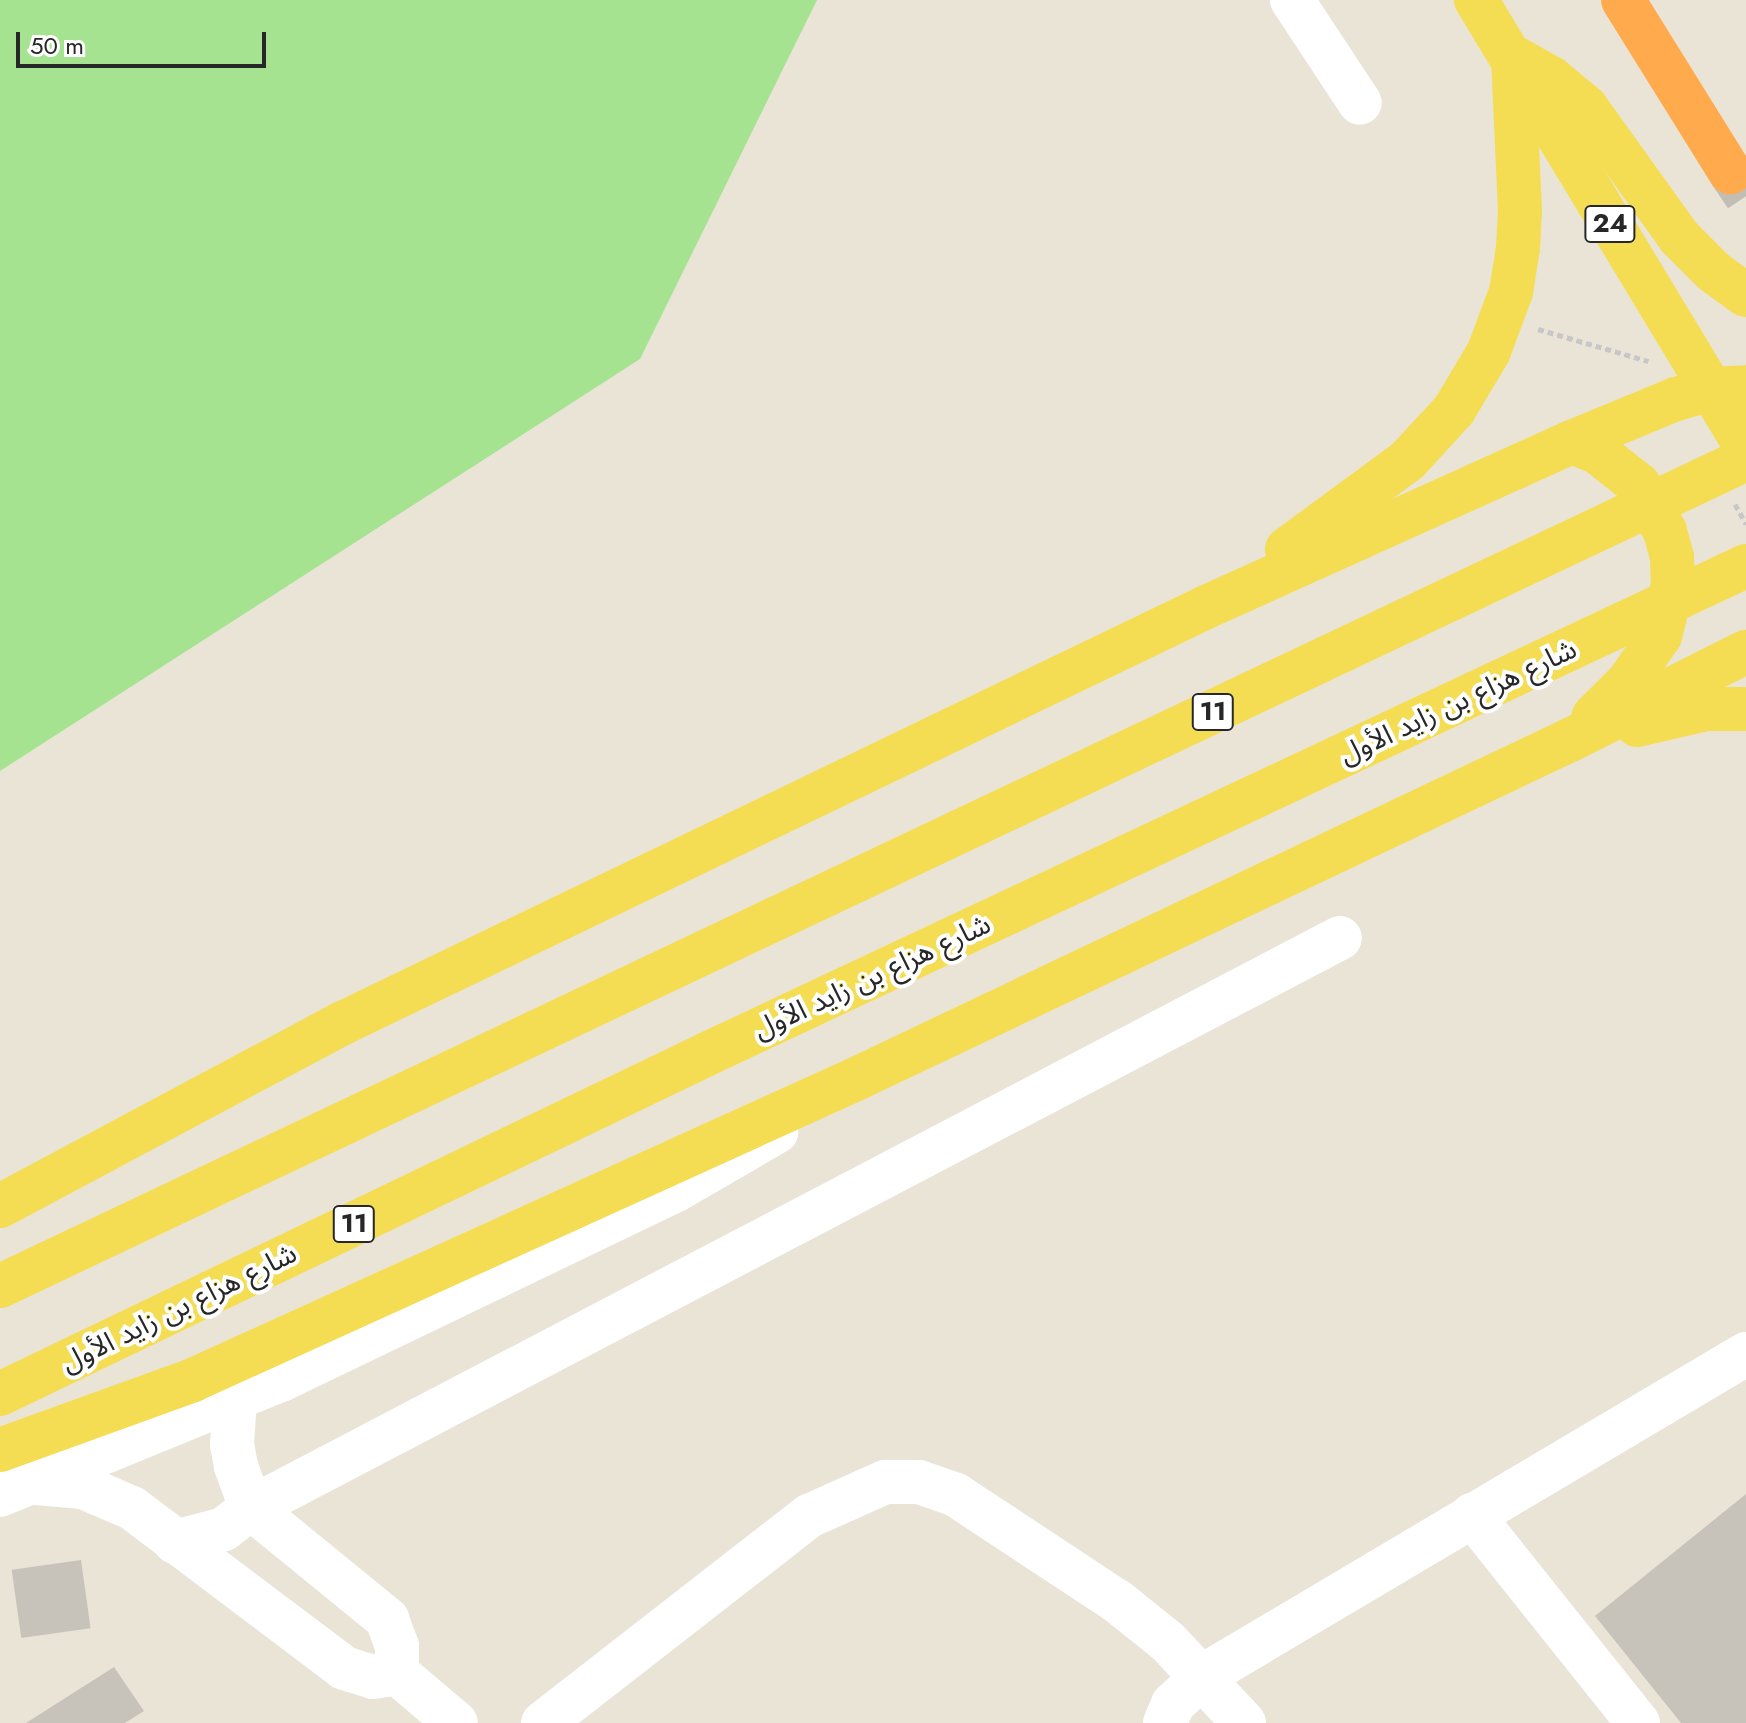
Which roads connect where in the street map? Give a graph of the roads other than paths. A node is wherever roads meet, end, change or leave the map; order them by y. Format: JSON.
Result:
{"nodes":[{"id":1,"x":1292,"y":0,"type":"edge"},
{"id":2,"x":1476,"y":0,"type":"edge"},
{"id":3,"x":1623,"y":0,"type":"edge"},
{"id":4,"x":1513,"y":58,"type":"junction"},
{"id":5,"x":1360,"y":103,"type":"dead end"},
{"id":6,"x":1730,"y":172,"type":"tunnel mouth"},
{"id":7,"x":1690,"y":249,"type":"junction"},
{"id":8,"x":1746,"y":273,"type":"edge"},
{"id":9,"x":1746,"y":295,"type":"edge"},
{"id":10,"x":1728,"y":388,"type":"edge"},
{"id":11,"x":1572,"y":442,"type":"junction"},
{"id":12,"x":1746,"y":447,"type":"edge"},
{"id":13,"x":1746,"y":459,"type":"edge"},
{"id":14,"x":1746,"y":566,"type":"edge"},
{"id":15,"x":1204,"y":608,"type":"junction"},
{"id":16,"x":1746,"y":652,"type":"edge"},
{"id":17,"x":1746,"y":709,"type":"edge"},
{"id":18,"x":1572,"y":739,"type":"junction"},
{"id":19,"x":1340,"y":938,"type":"dead end"},
{"id":20,"x":858,"y":1078,"type":"junction"},
{"id":21,"x":0,"y":1206,"type":"edge"},
{"id":22,"x":0,"y":1286,"type":"edge"},
{"id":23,"x":1746,"y":1354,"type":"edge"},
{"id":24,"x":0,"y":1394,"type":"edge"},
{"id":25,"x":235,"y":1399,"type":"junction"},
{"id":26,"x":0,"y":1450,"type":"edge"},
{"id":27,"x":15,"y":1489,"type":"edge"},
{"id":28,"x":251,"y":1508,"type":"junction"},
{"id":29,"x":1472,"y":1515,"type":"junction"},
{"id":30,"x":175,"y":1542,"type":"junction"},
{"id":31,"x":397,"y":1673,"type":"junction"},
{"id":32,"x":1203,"y":1676,"type":"junction"},
{"id":33,"x":456,"y":1723,"type":"edge"},
{"id":34,"x":543,"y":1723,"type":"edge"},
{"id":35,"x":1165,"y":1723,"type":"edge"},
{"id":36,"x":1244,"y":1723,"type":"edge"},
{"id":37,"x":1638,"y":1723,"type":"edge"}],
"edges":[{"from":1,"to":5,"type":"street"},
{"from":2,"to":4,"type":"main road","number":"24"},
{"from":3,"to":6,"type":"highway"},
{"from":4,"to":7,"type":"main road"},
{"from":4,"to":10,"type":"main road","number":"24"},
{"from":4,"to":15,"type":"main road"},
{"from":7,"to":8,"type":"main road"},
{"from":7,"to":9,"type":"main road"},
{"from":10,"to":11,"type":"main road"},
{"from":10,"to":12,"type":"main road","number":"24"},
{"from":11,"to":15,"type":"main road"},
{"from":11,"to":18,"type":"main road"},
{"from":13,"to":22,"type":"main road","number":"11"},
{"from":14,"to":24,"type":"main road","name":"شارع هزاع بن زايد الأول","number":"11"},
{"from":15,"to":21,"type":"main road"},
{"from":16,"to":18,"type":"main road"},
{"from":17,"to":18,"type":"main road"},
{"from":18,"to":20,"type":"main road"},
{"from":19,"to":28,"type":"street"},
{"from":20,"to":25,"type":"street"},
{"from":20,"to":26,"type":"main road"},
{"from":23,"to":29,"type":"street"},
{"from":25,"to":27,"type":"street"},
{"from":25,"to":28,"type":"street"},
{"from":27,"to":30,"type":"street"},
{"from":28,"to":30,"type":"street"},
{"from":28,"to":31,"type":"street"},
{"from":29,"to":32,"type":"street"},
{"from":29,"to":37,"type":"street"},
{"from":30,"to":31,"type":"street"},
{"from":31,"to":33,"type":"street"},
{"from":32,"to":34,"type":"street"},
{"from":32,"to":35,"type":"street"},
{"from":32,"to":36,"type":"street"}]}
